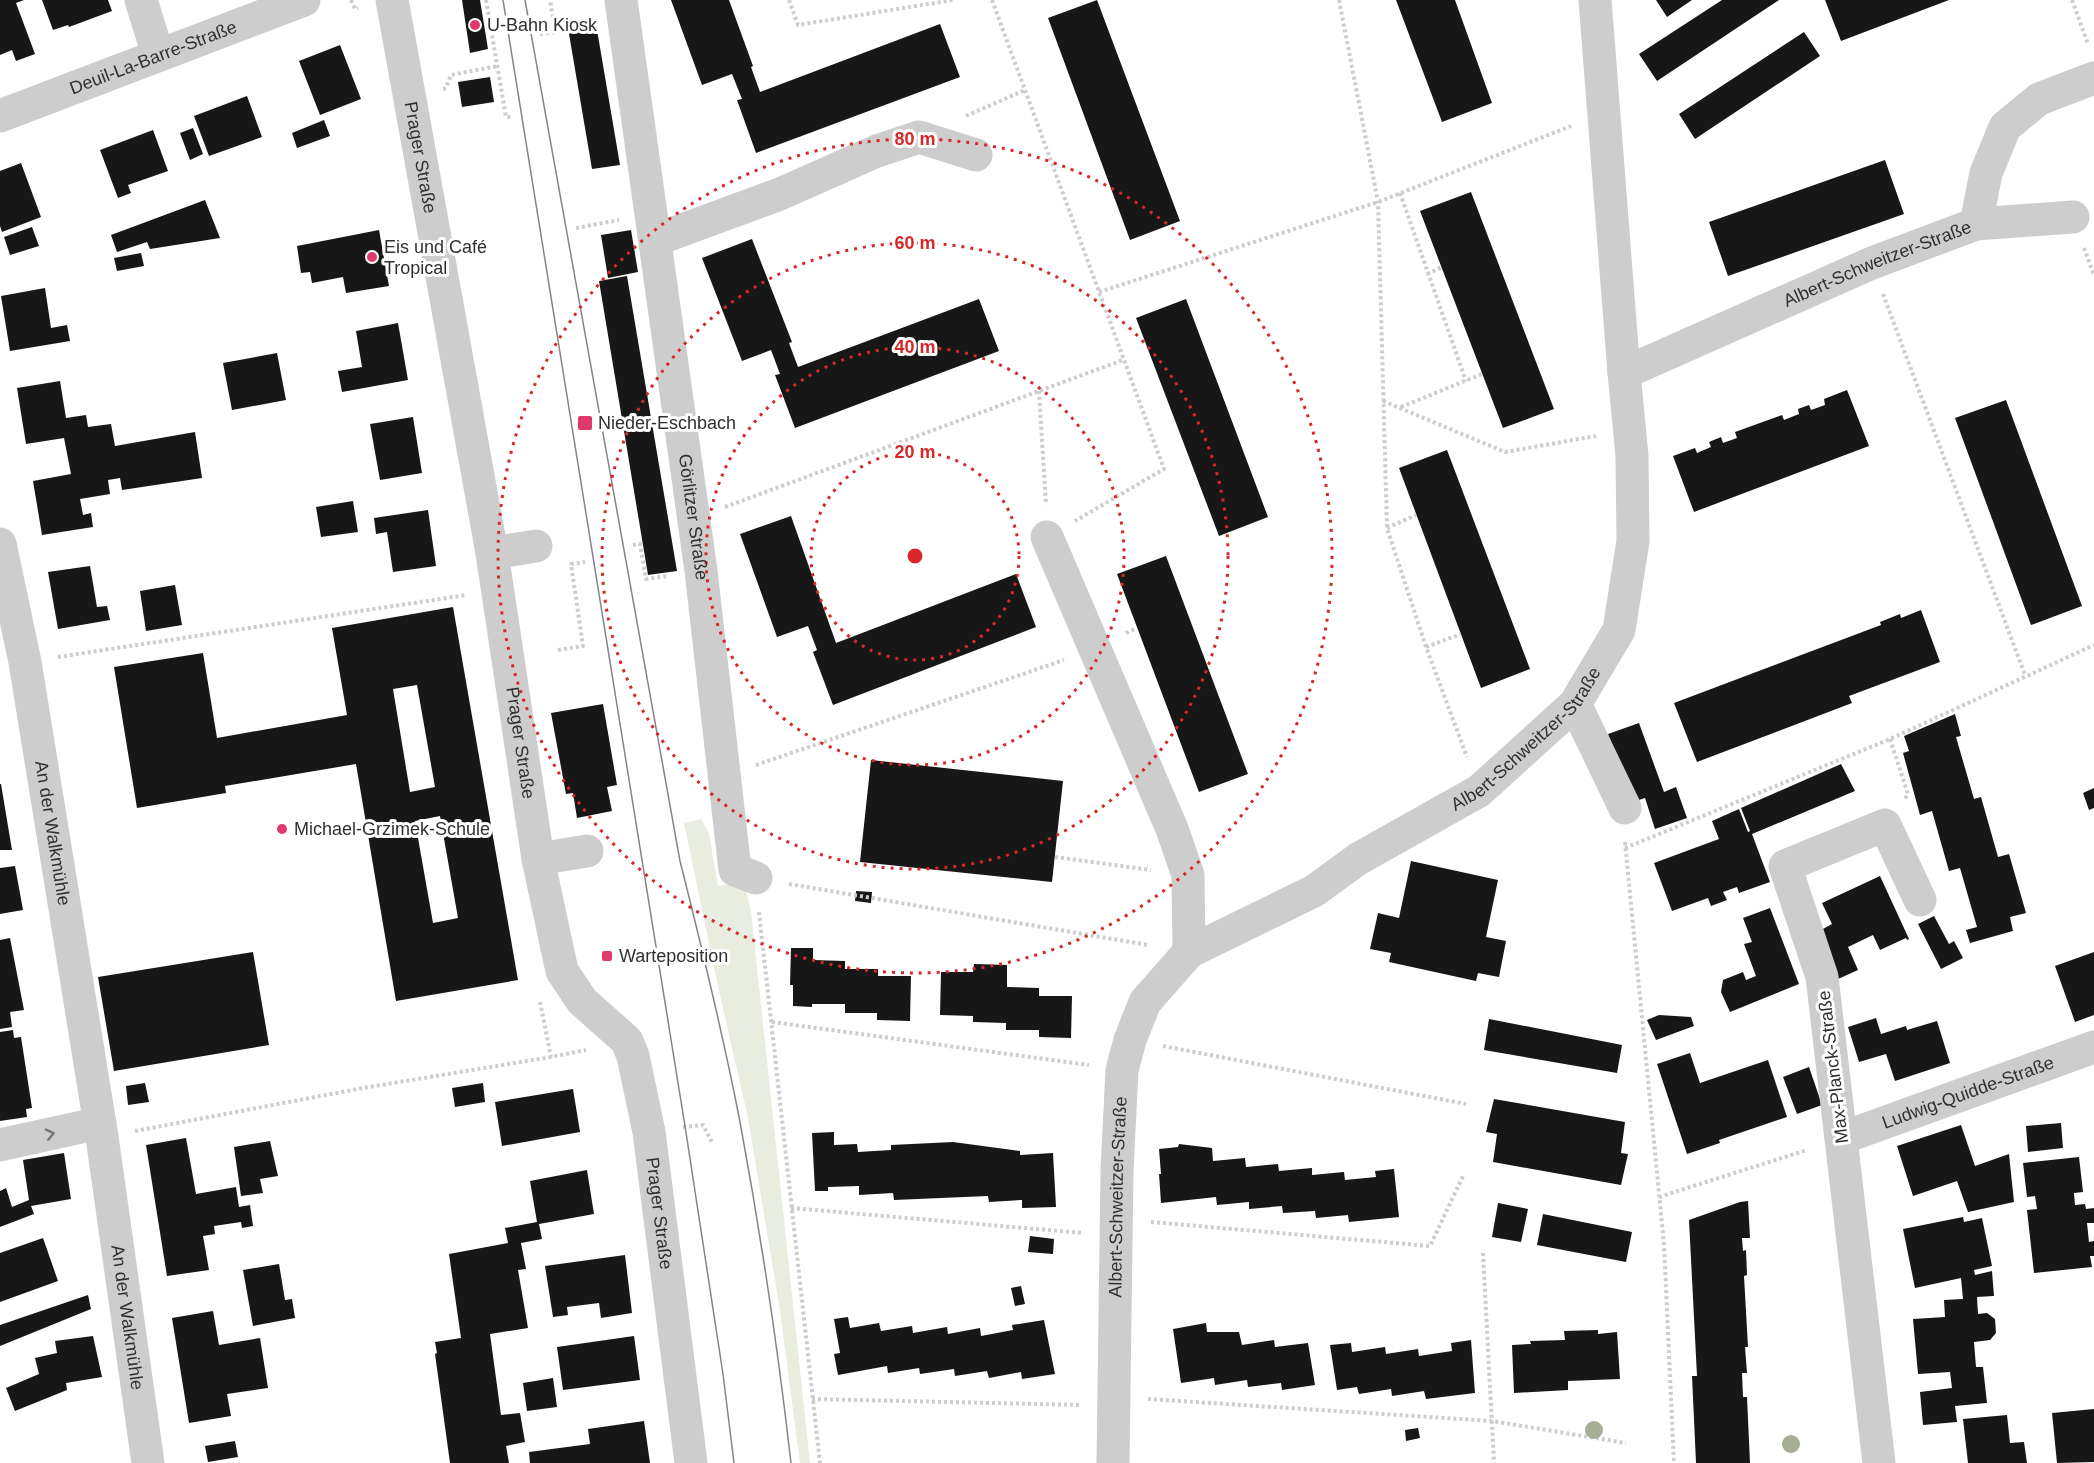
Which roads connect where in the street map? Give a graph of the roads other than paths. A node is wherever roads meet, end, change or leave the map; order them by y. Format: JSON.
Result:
{"nodes":[{"id":1,"x":141,"y":0,"type":"edge"},
{"id":2,"x":304,"y":0,"type":"edge"},
{"id":3,"x":392,"y":0,"type":"edge"},
{"id":4,"x":621,"y":0,"type":"edge"},
{"id":5,"x":1595,"y":0,"type":"edge"},
{"id":6,"x":158,"y":55,"type":"junction"},
{"id":7,"x":2092,"y":64,"type":"edge"},
{"id":8,"x":0,"y":116,"type":"edge"},
{"id":9,"x":976,"y":155,"type":"dead end"},
{"id":10,"x":2073,"y":217,"type":"dead end"},
{"id":11,"x":1976,"y":224,"type":"junction"},
{"id":12,"x":655,"y":240,"type":"junction"},
{"id":13,"x":1624,"y":373,"type":"junction"},
{"id":14,"x":1047,"y":537,"type":"road end"},
{"id":15,"x":0,"y":544,"type":"edge"},
{"id":16,"x":536,"y":546,"type":"dead end"},
{"id":17,"x":492,"y":553,"type":"junction"},
{"id":18,"x":1575,"y":704,"type":"junction"},
{"id":19,"x":1625,"y":808,"type":"road end"},
{"id":20,"x":587,"y":851,"type":"dead end"},
{"id":21,"x":538,"y":859,"type":"junction"},
{"id":22,"x":756,"y":878,"type":"road end"},
{"id":23,"x":1920,"y":900,"type":"dead end"},
{"id":24,"x":1189,"y":952,"type":"junction"},
{"id":25,"x":2094,"y":1047,"type":"edge"},
{"id":26,"x":101,"y":1130,"type":"junction"},
{"id":27,"x":1842,"y":1138,"type":"junction"},
{"id":28,"x":0,"y":1145,"type":"edge"},
{"id":29,"x":148,"y":1463,"type":"edge"},
{"id":30,"x":691,"y":1463,"type":"edge"},
{"id":31,"x":1113,"y":1463,"type":"edge"},
{"id":32,"x":1878,"y":1463,"type":"edge"}],
"edges":[{"from":1,"to":6,"type":"street"},
{"from":2,"to":6,"type":"street","name":"Deuil-La-Barre-Straße"},
{"from":3,"to":17,"type":"street","name":"Prager Straße"},
{"from":4,"to":12,"type":"street","name":"Görlitzer Straße"},
{"from":5,"to":13,"type":"street","name":"Albert-Schweitzer-Straße"},
{"from":6,"to":8,"type":"street","name":"Deuil-La-Barre-Straße"},
{"from":7,"to":11,"type":"street","name":"Albert-Schweitzer-Straße"},
{"from":9,"to":12,"type":"street"},
{"from":10,"to":11,"type":"street"},
{"from":11,"to":13,"type":"street","name":"Albert-Schweitzer-Straße"},
{"from":12,"to":22,"type":"street","name":"Görlitzer Straße"},
{"from":13,"to":18,"type":"street","name":"Albert-Schweitzer-Straße"},
{"from":14,"to":24,"type":"street"},
{"from":15,"to":26,"type":"street","name":"An der Walkmühle"},
{"from":16,"to":17,"type":"street"},
{"from":17,"to":21,"type":"street","name":"Prager Straße"},
{"from":18,"to":19,"type":"street"},
{"from":18,"to":24,"type":"street","name":"Albert-Schweitzer-Straße"},
{"from":20,"to":21,"type":"street"},
{"from":21,"to":30,"type":"street","name":"Prager Straße"},
{"from":23,"to":27,"type":"street","name":"Max-Planck-Straße"},
{"from":24,"to":31,"type":"street","name":"Albert-Schweitzer-Straße"},
{"from":25,"to":27,"type":"street","name":"Ludwig-Quidde-Straße"},
{"from":28,"to":26,"type":"street","one_way":true},
{"from":26,"to":29,"type":"street","name":"An der Walkmühle"},
{"from":27,"to":32,"type":"street","name":"Max-Planck-Straße"}]}
